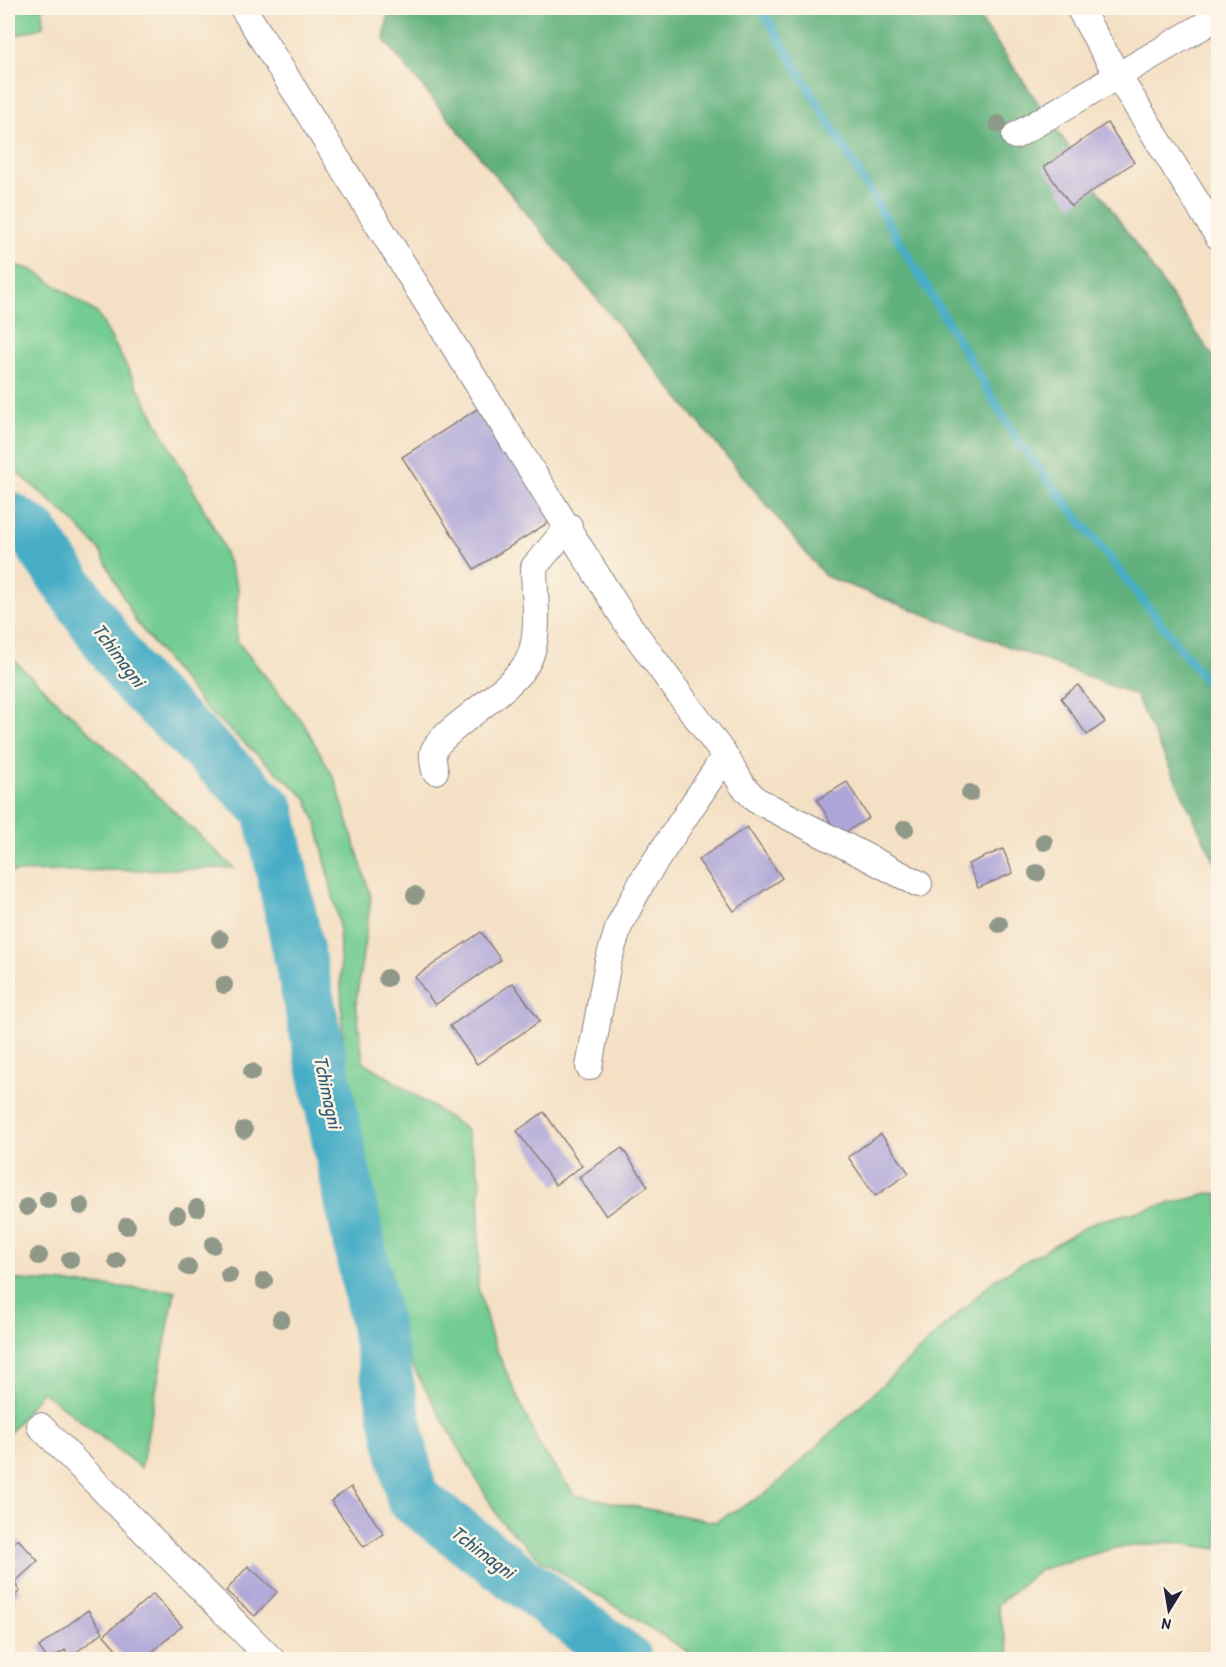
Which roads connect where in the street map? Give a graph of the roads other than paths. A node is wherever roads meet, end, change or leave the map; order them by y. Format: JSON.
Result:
{"nodes":[{"id":1,"x":243,"y":8,"type":"edge"},
{"id":2,"x":1079,"y":8,"type":"edge"},
{"id":3,"x":1218,"y":17,"type":"edge"},
{"id":4,"x":1118,"y":76,"type":"junction"},
{"id":5,"x":1015,"y":136,"type":"dead end"},
{"id":6,"x":1218,"y":236,"type":"edge"},
{"id":7,"x":568,"y":526,"type":"junction"},
{"id":8,"x":725,"y":756,"type":"junction"},
{"id":9,"x":435,"y":771,"type":"dead end"},
{"id":10,"x":919,"y":884,"type":"dead end"},
{"id":11,"x":589,"y":1067,"type":"dead end"},
{"id":12,"x":40,"y":1426,"type":"dead end"},
{"id":13,"x":272,"y":1659,"type":"edge"}],
"edges":[{"from":1,"to":7,"type":"street"},
{"from":2,"to":4,"type":"street"},
{"from":3,"to":4,"type":"street"},
{"from":4,"to":5,"type":"street"},
{"from":4,"to":6,"type":"street"},
{"from":7,"to":8,"type":"street"},
{"from":7,"to":9,"type":"street"},
{"from":8,"to":10,"type":"street"},
{"from":8,"to":11,"type":"street"},
{"from":12,"to":13,"type":"street"}]}
